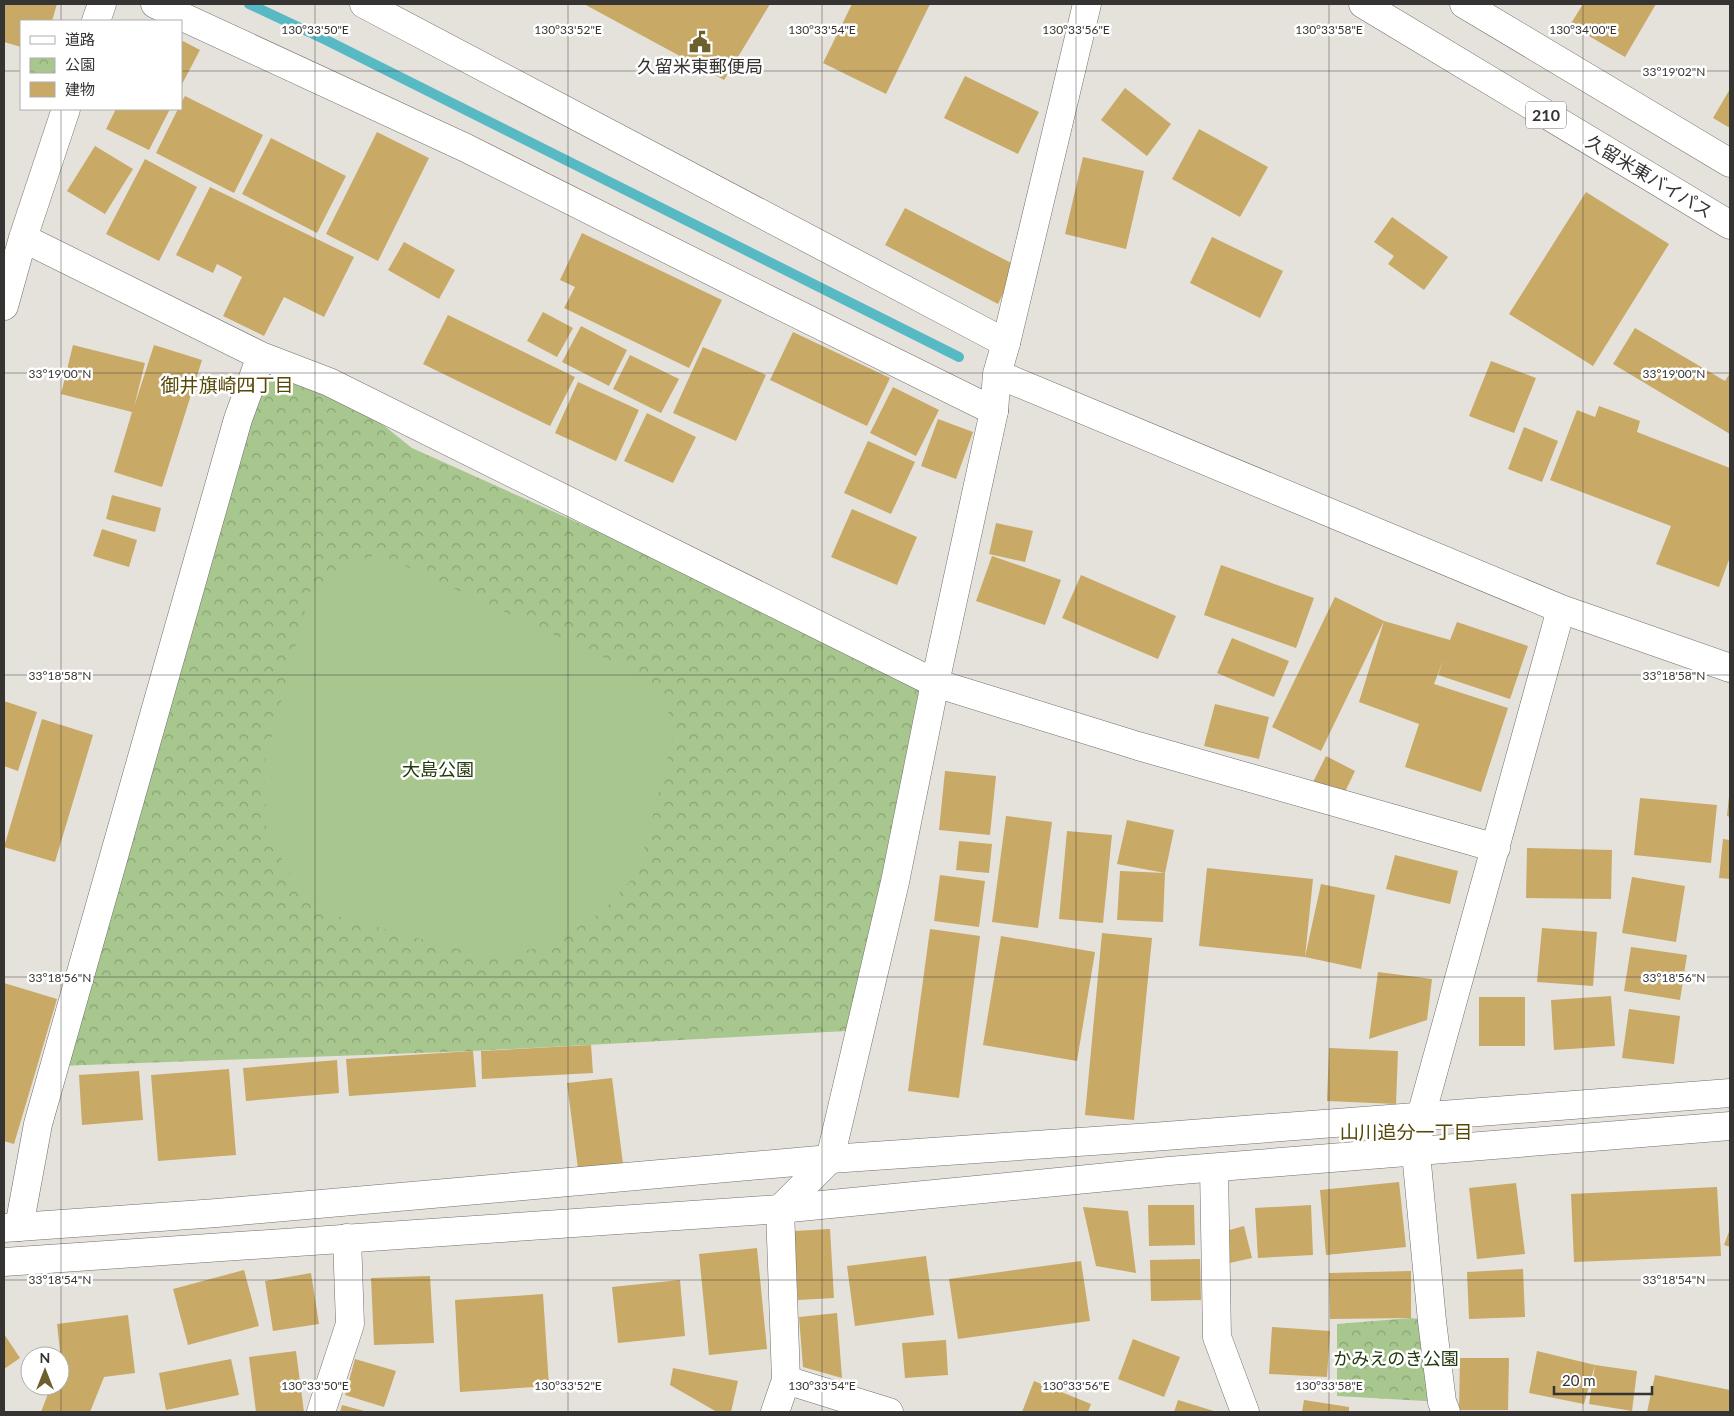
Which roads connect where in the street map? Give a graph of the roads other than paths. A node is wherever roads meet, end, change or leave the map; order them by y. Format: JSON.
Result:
{"nodes":[{"id":1,"x":102,"y":4,"type":"edge"},
{"id":2,"x":154,"y":4,"type":"edge"},
{"id":3,"x":364,"y":4,"type":"edge"},
{"id":4,"x":1086,"y":4,"type":"edge"},
{"id":5,"x":1362,"y":4,"type":"edge"},
{"id":6,"x":1464,"y":4,"type":"edge"},
{"id":7,"x":96,"y":20,"type":"edge"},
{"id":8,"x":66,"y":110,"type":"edge"},
{"id":9,"x":1730,"y":163,"type":"edge"},
{"id":10,"x":1730,"y":226,"type":"edge"},
{"id":11,"x":23,"y":238,"type":"junction"},
{"id":12,"x":4,"y":306,"type":"edge"},
{"id":13,"x":1006,"y":343,"type":"junction"},
{"id":14,"x":261,"y":356,"type":"junction"},
{"id":15,"x":997,"y":374,"type":"junction"},
{"id":16,"x":994,"y":411,"type":"junction"},
{"id":17,"x":1561,"y":609,"type":"junction"},
{"id":18,"x":1730,"y":668,"type":"edge"},
{"id":19,"x":935,"y":682,"type":"junction"},
{"id":20,"x":1496,"y":848,"type":"junction"},
{"id":21,"x":1730,"y":1093,"type":"edge"},
{"id":22,"x":1421,"y":1116,"type":"junction"},
{"id":23,"x":1730,"y":1126,"type":"edge"},
{"id":24,"x":1416,"y":1153,"type":"junction"},
{"id":25,"x":830,"y":1159,"type":"junction"},
{"id":26,"x":1214,"y":1168,"type":"junction"},
{"id":27,"x":780,"y":1209,"type":"junction"},
{"id":28,"x":11,"y":1228,"type":"edge"},
{"id":29,"x":347,"y":1238,"type":"junction"},
{"id":30,"x":4,"y":1262,"type":"edge"},
{"id":31,"x":786,"y":1380,"type":"junction"},
{"id":32,"x":321,"y":1412,"type":"edge"},
{"id":33,"x":775,"y":1412,"type":"edge"},
{"id":34,"x":889,"y":1412,"type":"edge"},
{"id":35,"x":1245,"y":1412,"type":"edge"},
{"id":36,"x":1446,"y":1412,"type":"edge"}],
"edges":[{"from":1,"to":7,"type":"main road"},
{"from":2,"to":16,"type":"main road"},
{"from":3,"to":13,"type":"main road"},
{"from":4,"to":13,"type":"main road"},
{"from":5,"to":10,"type":"main road","name":"久留米東バイパス","number":"210"},
{"from":6,"to":9,"type":"main road"},
{"from":8,"to":11,"type":"main road"},
{"from":11,"to":12,"type":"main road"},
{"from":11,"to":14,"type":"main road"},
{"from":13,"to":15,"type":"main road"},
{"from":14,"to":19,"type":"main road"},
{"from":14,"to":28,"type":"main road"},
{"from":15,"to":16,"type":"main road"},
{"from":15,"to":17,"type":"main road"},
{"from":16,"to":19,"type":"main road"},
{"from":17,"to":18,"type":"main road"},
{"from":17,"to":20,"type":"main road"},
{"from":19,"to":20,"type":"main road"},
{"from":19,"to":25,"type":"main road"},
{"from":20,"to":22,"type":"main road"},
{"from":21,"to":22,"type":"main road"},
{"from":22,"to":24,"type":"main road"},
{"from":22,"to":25,"type":"main road"},
{"from":23,"to":24,"type":"main road"},
{"from":24,"to":26,"type":"main road"},
{"from":24,"to":36,"type":"main road"},
{"from":25,"to":27,"type":"main road"},
{"from":25,"to":28,"type":"main road"},
{"from":26,"to":27,"type":"main road"},
{"from":26,"to":35,"type":"main road"},
{"from":27,"to":29,"type":"main road"},
{"from":27,"to":31,"type":"main road"},
{"from":29,"to":30,"type":"main road"},
{"from":29,"to":32,"type":"main road"},
{"from":31,"to":33,"type":"main road"},
{"from":31,"to":34,"type":"main road"}]}
